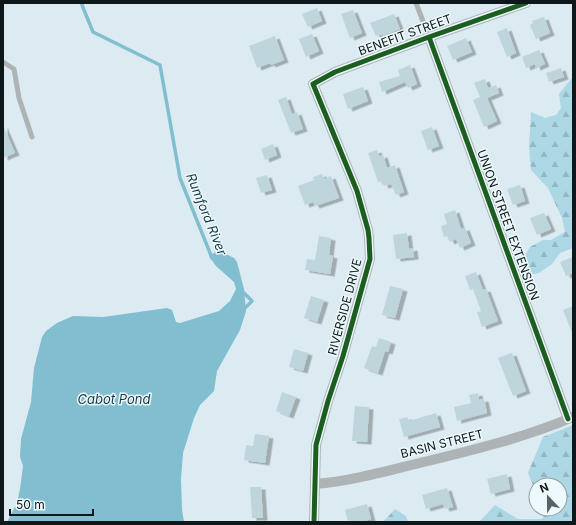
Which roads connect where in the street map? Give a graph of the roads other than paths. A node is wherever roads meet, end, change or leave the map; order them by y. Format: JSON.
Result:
{"nodes":[{"id":1,"x":416,"y":3,"type":"edge"},
{"id":2,"x":526,"y":3,"type":"edge"},
{"id":3,"x":429,"y":37,"type":"junction"},
{"id":4,"x":3,"y":62,"type":"edge"},
{"id":5,"x":316,"y":82,"type":"joint"},
{"id":6,"x":32,"y":137,"type":"dead end"},
{"id":7,"x":571,"y":418,"type":"edge"},
{"id":8,"x":315,"y":484,"type":"junction"},
{"id":9,"x":314,"y":522,"type":"edge"}],
"edges":[{"from":1,"to":3,"type":"lane"},
{"from":2,"to":3,"type":"street","name":"BENEFIT STREET"},
{"from":3,"to":5,"type":"street","name":"BENEFIT STREET"},
{"from":3,"to":7,"type":"street","name":"UNION STREET EXTENSION"},
{"from":4,"to":6,"type":"lane"},
{"from":5,"to":8,"type":"street","name":"RIVERSIDE DRIVE"},
{"from":7,"to":8,"type":"street","name":"BASIN STREET"},
{"from":8,"to":9,"type":"street","name":"RIVERSIDE DRIVE"}]}
